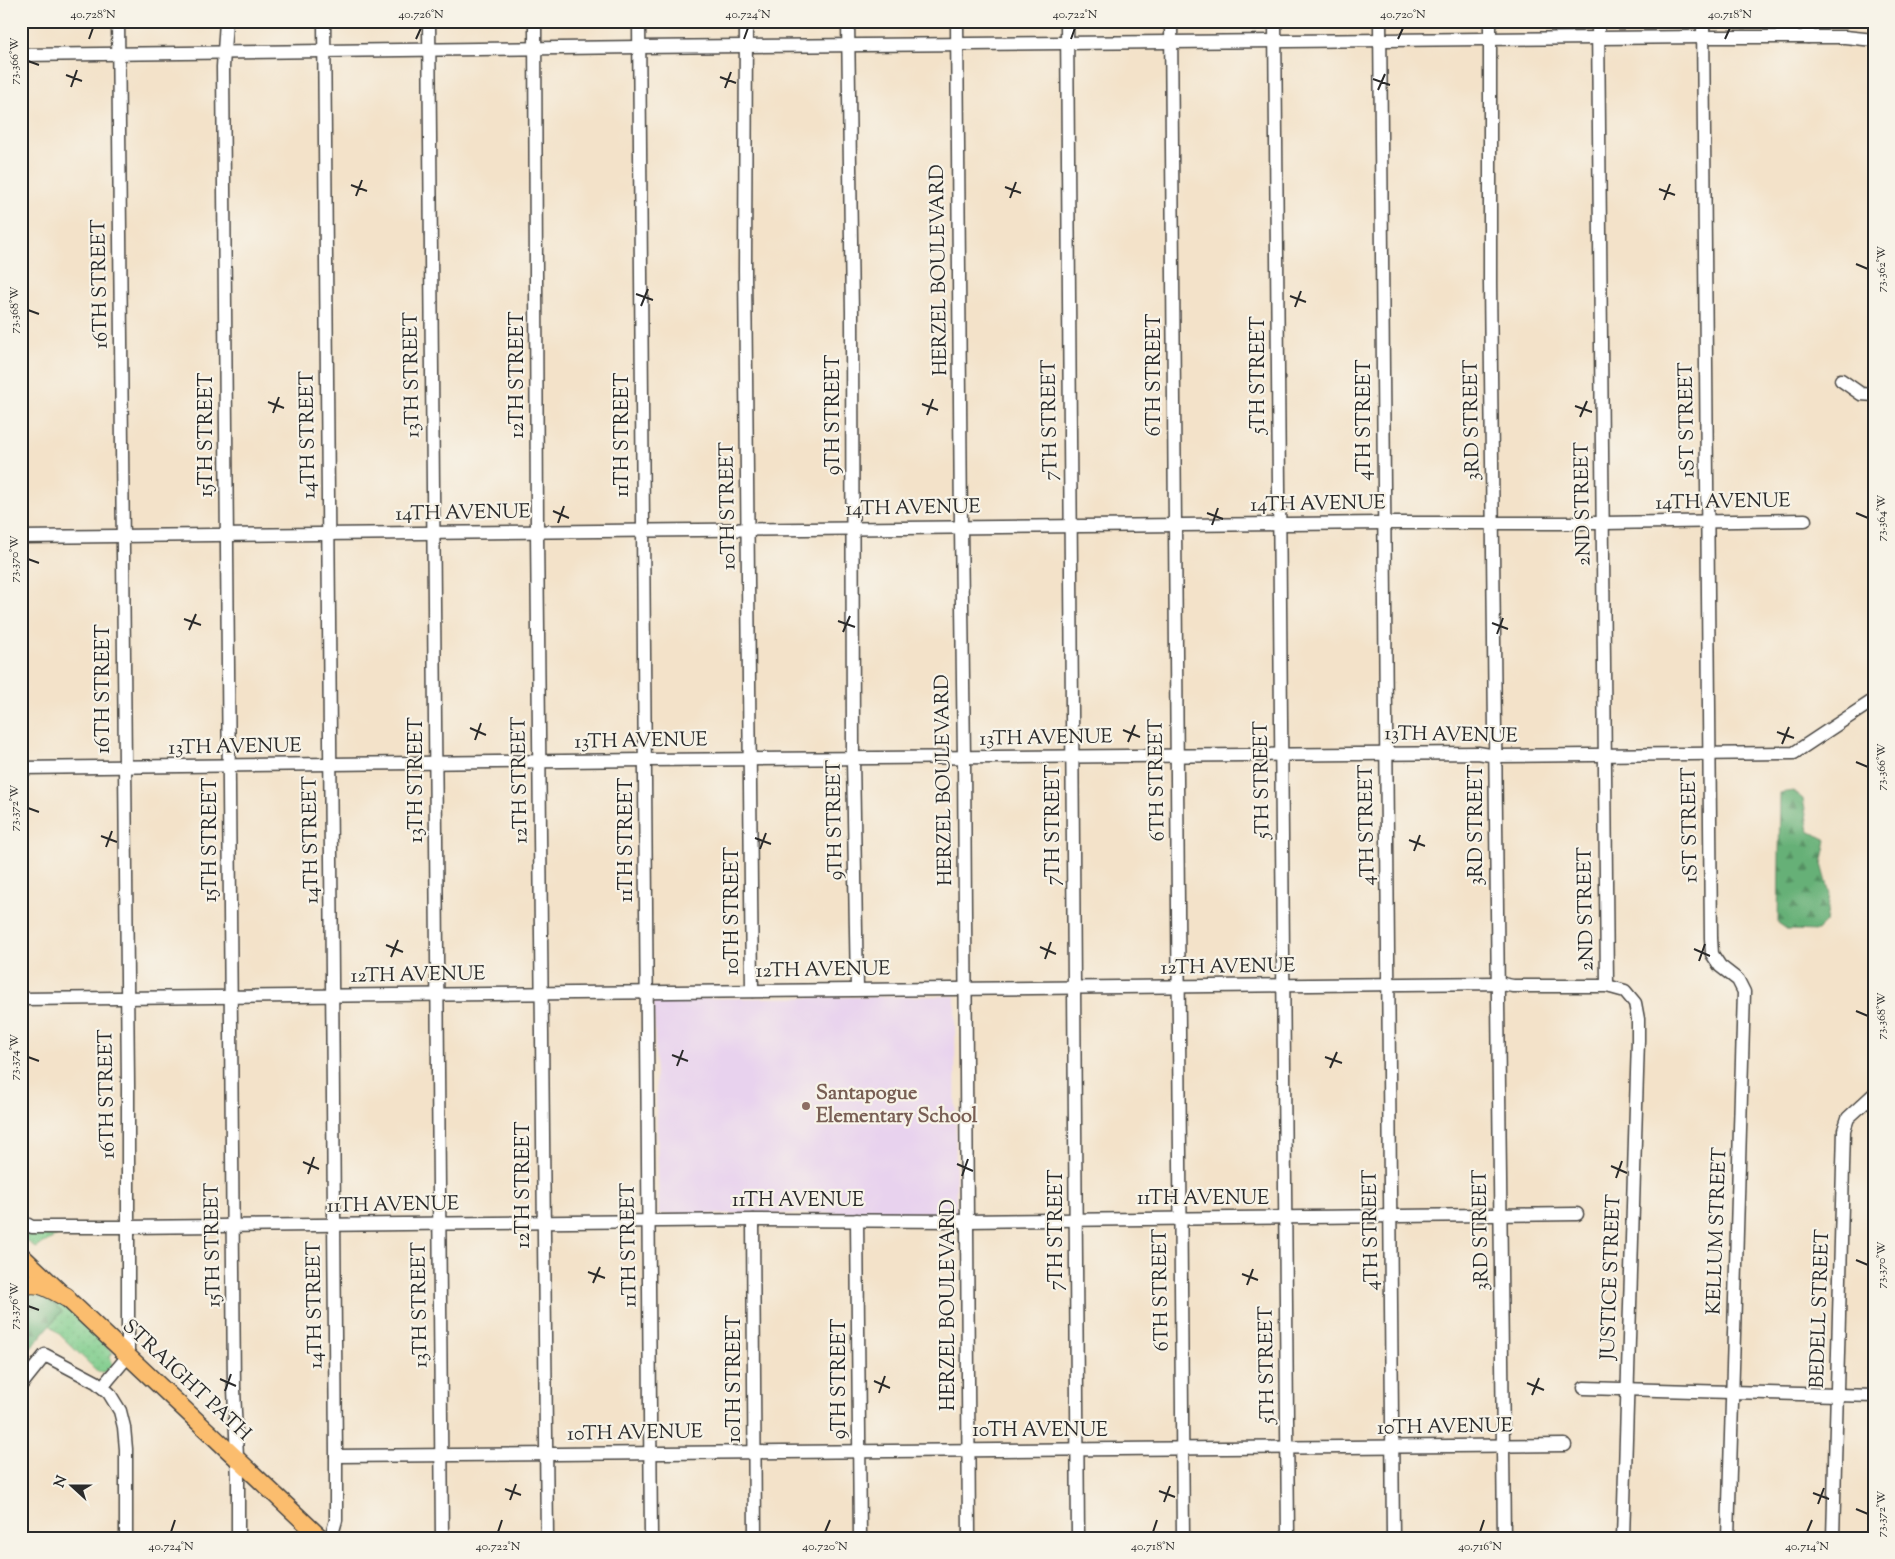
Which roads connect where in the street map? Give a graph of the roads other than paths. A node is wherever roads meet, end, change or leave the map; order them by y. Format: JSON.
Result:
{"nodes":[{"id":1,"x":118,"y":21,"type":"edge"},
{"id":2,"x":226,"y":21,"type":"edge"},
{"id":3,"x":324,"y":21,"type":"edge"},
{"id":4,"x":429,"y":21,"type":"edge"},
{"id":5,"x":535,"y":21,"type":"edge"},
{"id":6,"x":639,"y":21,"type":"edge"},
{"id":7,"x":746,"y":21,"type":"edge"},
{"id":8,"x":848,"y":21,"type":"edge"},
{"id":9,"x":957,"y":21,"type":"edge"},
{"id":10,"x":1067,"y":21,"type":"edge"},
{"id":11,"x":1171,"y":21,"type":"edge"},
{"id":12,"x":1275,"y":21,"type":"edge"},
{"id":13,"x":1380,"y":21,"type":"edge"},
{"id":14,"x":1490,"y":21,"type":"edge"},
{"id":15,"x":1598,"y":21,"type":"edge"},
{"id":16,"x":1703,"y":21,"type":"edge"},
{"id":17,"x":1808,"y":21,"type":"edge"},
{"id":18,"x":1703,"y":37,"type":"junction"},
{"id":19,"x":1808,"y":37,"type":"junction"},
{"id":20,"x":1490,"y":40,"type":"junction"},
{"id":21,"x":1598,"y":40,"type":"junction"},
{"id":22,"x":1874,"y":40,"type":"edge"},
{"id":23,"x":1275,"y":41,"type":"junction"},
{"id":24,"x":1380,"y":41,"type":"junction"},
{"id":25,"x":1171,"y":43,"type":"junction"},
{"id":26,"x":1067,"y":44,"type":"junction"},
{"id":27,"x":848,"y":45,"type":"junction"},
{"id":28,"x":957,"y":45,"type":"junction"},
{"id":29,"x":746,"y":46,"type":"junction"},
{"id":30,"x":639,"y":47,"type":"junction"},
{"id":31,"x":535,"y":48,"type":"junction"},
{"id":32,"x":429,"y":49,"type":"junction"},
{"id":33,"x":224,"y":51,"type":"junction"},
{"id":34,"x":324,"y":51,"type":"junction"},
{"id":35,"x":118,"y":54,"type":"junction"},
{"id":36,"x":21,"y":55,"type":"edge"},
{"id":37,"x":1841,"y":380,"type":"dead end"},
{"id":38,"x":1874,"y":395,"type":"edge"},
{"id":39,"x":1805,"y":520,"type":"dead end"},
{"id":40,"x":1384,"y":522,"type":"junction"},
{"id":41,"x":1707,"y":522,"type":"junction"},
{"id":42,"x":1493,"y":523,"type":"junction"},
{"id":43,"x":1603,"y":523,"type":"junction"},
{"id":44,"x":1279,"y":524,"type":"junction"},
{"id":45,"x":1175,"y":525,"type":"junction"},
{"id":46,"x":1071,"y":526,"type":"junction"},
{"id":47,"x":960,"y":527,"type":"junction"},
{"id":48,"x":853,"y":528,"type":"junction"},
{"id":49,"x":748,"y":529,"type":"junction"},
{"id":50,"x":537,"y":531,"type":"junction"},
{"id":51,"x":643,"y":531,"type":"junction"},
{"id":52,"x":433,"y":533,"type":"junction"},
{"id":53,"x":329,"y":535,"type":"junction"},
{"id":54,"x":226,"y":536,"type":"junction"},
{"id":55,"x":123,"y":537,"type":"junction"},
{"id":56,"x":21,"y":538,"type":"edge"},
{"id":57,"x":1874,"y":700,"type":"edge"},
{"id":58,"x":1386,"y":754,"type":"junction"},
{"id":59,"x":1708,"y":754,"type":"junction"},
{"id":60,"x":1281,"y":755,"type":"junction"},
{"id":61,"x":1605,"y":755,"type":"junction"},
{"id":62,"x":1176,"y":756,"type":"junction"},
{"id":63,"x":1496,"y":756,"type":"junction"},
{"id":64,"x":1072,"y":757,"type":"junction"},
{"id":65,"x":964,"y":758,"type":"junction"},
{"id":66,"x":854,"y":759,"type":"junction"},
{"id":67,"x":645,"y":760,"type":"junction"},
{"id":68,"x":750,"y":760,"type":"junction"},
{"id":69,"x":540,"y":762,"type":"junction"},
{"id":70,"x":436,"y":763,"type":"junction"},
{"id":71,"x":330,"y":765,"type":"junction"},
{"id":72,"x":229,"y":767,"type":"junction"},
{"id":73,"x":21,"y":768,"type":"edge"},
{"id":74,"x":124,"y":768,"type":"junction"},
{"id":75,"x":1711,"y":938,"type":"joint"},
{"id":76,"x":1497,"y":983,"type":"junction"},
{"id":77,"x":1388,"y":984,"type":"junction"},
{"id":78,"x":1283,"y":986,"type":"junction"},
{"id":79,"x":1607,"y":986,"type":"junction"},
{"id":80,"x":1179,"y":987,"type":"junction"},
{"id":81,"x":857,"y":989,"type":"junction"},
{"id":82,"x":966,"y":989,"type":"junction"},
{"id":83,"x":1074,"y":989,"type":"junction"},
{"id":84,"x":647,"y":991,"type":"junction"},
{"id":85,"x":752,"y":991,"type":"junction"},
{"id":86,"x":1625,"y":991,"type":"joint"},
{"id":87,"x":542,"y":993,"type":"junction"},
{"id":88,"x":436,"y":994,"type":"junction"},
{"id":89,"x":333,"y":996,"type":"junction"},
{"id":90,"x":21,"y":998,"type":"edge"},
{"id":91,"x":231,"y":998,"type":"junction"},
{"id":92,"x":126,"y":999,"type":"junction"},
{"id":93,"x":1874,"y":1094,"type":"edge"},
{"id":94,"x":1500,"y":1214,"type":"junction"},
{"id":95,"x":1577,"y":1214,"type":"dead end"},
{"id":96,"x":1390,"y":1216,"type":"junction"},
{"id":97,"x":1286,"y":1217,"type":"junction"},
{"id":98,"x":1180,"y":1218,"type":"junction"},
{"id":99,"x":1076,"y":1219,"type":"junction"},
{"id":100,"x":753,"y":1220,"type":"junction"},
{"id":101,"x":857,"y":1220,"type":"junction"},
{"id":102,"x":21,"y":1221,"type":"edge"},
{"id":103,"x":648,"y":1221,"type":"junction"},
{"id":104,"x":967,"y":1221,"type":"junction"},
{"id":105,"x":543,"y":1223,"type":"junction"},
{"id":106,"x":439,"y":1224,"type":"junction"},
{"id":107,"x":232,"y":1226,"type":"junction"},
{"id":108,"x":333,"y":1226,"type":"junction"},
{"id":109,"x":128,"y":1228,"type":"junction"},
{"id":110,"x":21,"y":1255,"type":"edge"},
{"id":111,"x":21,"y":1286,"type":"edge"},
{"id":112,"x":66,"y":1297,"type":"junction"},
{"id":113,"x":128,"y":1356,"type":"junction"},
{"id":114,"x":21,"y":1385,"type":"edge"},
{"id":115,"x":102,"y":1387,"type":"junction"},
{"id":116,"x":1584,"y":1388,"type":"dead end"},
{"id":117,"x":1627,"y":1389,"type":"junction"},
{"id":118,"x":1732,"y":1391,"type":"junction"},
{"id":119,"x":1837,"y":1395,"type":"junction"},
{"id":120,"x":1874,"y":1396,"type":"edge"},
{"id":121,"x":1565,"y":1445,"type":"dead end"},
{"id":122,"x":1503,"y":1446,"type":"junction"},
{"id":123,"x":1393,"y":1447,"type":"junction"},
{"id":124,"x":1182,"y":1448,"type":"junction"},
{"id":125,"x":1288,"y":1448,"type":"junction"},
{"id":126,"x":968,"y":1449,"type":"junction"},
{"id":127,"x":1077,"y":1449,"type":"junction"},
{"id":128,"x":754,"y":1451,"type":"junction"},
{"id":129,"x":859,"y":1452,"type":"junction"},
{"id":130,"x":545,"y":1453,"type":"junction"},
{"id":131,"x":650,"y":1453,"type":"junction"},
{"id":132,"x":441,"y":1455,"type":"junction"},
{"id":133,"x":236,"y":1456,"type":"junction"},
{"id":134,"x":336,"y":1456,"type":"junction"},
{"id":135,"x":126,"y":1538,"type":"edge"},
{"id":136,"x":238,"y":1538,"type":"edge"},
{"id":137,"x":321,"y":1538,"type":"edge"},
{"id":138,"x":331,"y":1538,"type":"edge"},
{"id":139,"x":442,"y":1538,"type":"edge"},
{"id":140,"x":547,"y":1538,"type":"edge"},
{"id":141,"x":651,"y":1538,"type":"edge"},
{"id":142,"x":755,"y":1538,"type":"edge"},
{"id":143,"x":860,"y":1538,"type":"edge"},
{"id":144,"x":970,"y":1538,"type":"edge"},
{"id":145,"x":1078,"y":1538,"type":"edge"},
{"id":146,"x":1183,"y":1538,"type":"edge"},
{"id":147,"x":1288,"y":1538,"type":"edge"},
{"id":148,"x":1394,"y":1538,"type":"edge"},
{"id":149,"x":1504,"y":1538,"type":"edge"},
{"id":150,"x":1623,"y":1538,"type":"edge"},
{"id":151,"x":1728,"y":1538,"type":"edge"},
{"id":152,"x":1833,"y":1538,"type":"edge"}],
"edges":[{"from":1,"to":35,"type":"street","name":"16TH STREET"},
{"from":2,"to":33,"type":"street","name":"15TH STREET"},
{"from":3,"to":34,"type":"street","name":"14TH STREET"},
{"from":4,"to":32,"type":"street","name":"13TH STREET"},
{"from":5,"to":31,"type":"street","name":"12TH STREET"},
{"from":6,"to":30,"type":"street","name":"11TH STREET"},
{"from":7,"to":29,"type":"street","name":"10TH STREET"},
{"from":8,"to":27,"type":"street","name":"9TH STREET"},
{"from":9,"to":28,"type":"street","name":"HERZEL BOULEVARD"},
{"from":10,"to":26,"type":"street","name":"7TH STREET"},
{"from":11,"to":25,"type":"street","name":"6TH STREET"},
{"from":12,"to":23,"type":"street","name":"5TH STREET"},
{"from":13,"to":24,"type":"street","name":"4TH STREET"},
{"from":14,"to":20,"type":"street","name":"3RD STREET"},
{"from":15,"to":21,"type":"street","name":"2ND STREET"},
{"from":16,"to":18,"type":"street","name":"1ST STREET"},
{"from":17,"to":19,"type":"street"},
{"from":18,"to":19,"type":"street"},
{"from":18,"to":21,"type":"street"},
{"from":18,"to":41,"type":"street","name":"1ST STREET"},
{"from":19,"to":22,"type":"street"},
{"from":20,"to":21,"type":"street"},
{"from":20,"to":24,"type":"street"},
{"from":20,"to":42,"type":"street","name":"3RD STREET"},
{"from":21,"to":43,"type":"street","name":"2ND STREET"},
{"from":23,"to":24,"type":"street"},
{"from":23,"to":25,"type":"street"},
{"from":23,"to":44,"type":"street","name":"5TH STREET"},
{"from":24,"to":40,"type":"street","name":"4TH STREET"},
{"from":25,"to":26,"type":"street"},
{"from":25,"to":45,"type":"street","name":"6TH STREET"},
{"from":26,"to":28,"type":"street"},
{"from":26,"to":46,"type":"street","name":"7TH STREET"},
{"from":27,"to":28,"type":"street"},
{"from":27,"to":29,"type":"street"},
{"from":27,"to":48,"type":"street","name":"9TH STREET"},
{"from":28,"to":47,"type":"street","name":"HERZEL BOULEVARD"},
{"from":29,"to":30,"type":"street"},
{"from":29,"to":49,"type":"street","name":"10TH STREET"},
{"from":30,"to":31,"type":"street"},
{"from":30,"to":51,"type":"street","name":"11TH STREET"},
{"from":31,"to":32,"type":"street"},
{"from":31,"to":50,"type":"street","name":"12TH STREET"},
{"from":32,"to":34,"type":"street"},
{"from":32,"to":52,"type":"street","name":"13TH STREET"},
{"from":33,"to":34,"type":"street"},
{"from":33,"to":35,"type":"street"},
{"from":33,"to":54,"type":"street","name":"15TH STREET"},
{"from":34,"to":53,"type":"street","name":"14TH STREET"},
{"from":35,"to":36,"type":"street"},
{"from":35,"to":55,"type":"street","name":"16TH STREET"},
{"from":37,"to":38,"type":"street"},
{"from":39,"to":41,"type":"street","name":"14TH AVENUE"},
{"from":40,"to":42,"type":"street","name":"14TH AVENUE"},
{"from":40,"to":44,"type":"street","name":"14TH AVENUE"},
{"from":40,"to":58,"type":"street","name":"4TH STREET"},
{"from":41,"to":43,"type":"street","name":"14TH AVENUE"},
{"from":41,"to":59,"type":"street","name":"1ST STREET"},
{"from":42,"to":43,"type":"street","name":"14TH AVENUE"},
{"from":42,"to":63,"type":"street","name":"3RD STREET"},
{"from":43,"to":61,"type":"street","name":"2ND STREET"},
{"from":44,"to":45,"type":"street","name":"14TH AVENUE"},
{"from":44,"to":60,"type":"street","name":"5TH STREET"},
{"from":45,"to":46,"type":"street","name":"14TH AVENUE"},
{"from":45,"to":62,"type":"street","name":"6TH STREET"},
{"from":46,"to":47,"type":"street","name":"14TH AVENUE"},
{"from":46,"to":64,"type":"street","name":"7TH STREET"},
{"from":47,"to":48,"type":"street","name":"14TH AVENUE"},
{"from":47,"to":65,"type":"street","name":"HERZEL BOULEVARD"},
{"from":48,"to":49,"type":"street","name":"14TH AVENUE"},
{"from":48,"to":66,"type":"street","name":"9TH STREET"},
{"from":49,"to":51,"type":"street","name":"14TH AVENUE"},
{"from":49,"to":68,"type":"street","name":"10TH STREET"},
{"from":50,"to":51,"type":"street","name":"14TH AVENUE"},
{"from":50,"to":52,"type":"street","name":"14TH AVENUE"},
{"from":50,"to":69,"type":"street","name":"12TH STREET"},
{"from":51,"to":67,"type":"street","name":"11TH STREET"},
{"from":52,"to":53,"type":"street","name":"14TH AVENUE"},
{"from":52,"to":70,"type":"street","name":"13TH STREET"},
{"from":53,"to":54,"type":"street","name":"14TH AVENUE"},
{"from":53,"to":71,"type":"street","name":"14TH STREET"},
{"from":54,"to":55,"type":"street","name":"14TH AVENUE"},
{"from":54,"to":72,"type":"street","name":"15TH STREET"},
{"from":55,"to":56,"type":"street","name":"14TH AVENUE"},
{"from":55,"to":74,"type":"street","name":"16TH STREET"},
{"from":57,"to":59,"type":"street","name":"13TH AVENUE"},
{"from":58,"to":60,"type":"street","name":"13TH AVENUE"},
{"from":58,"to":63,"type":"street","name":"13TH AVENUE"},
{"from":58,"to":77,"type":"street","name":"4TH STREET"},
{"from":59,"to":61,"type":"street","name":"13TH AVENUE"},
{"from":59,"to":75,"type":"street","name":"1ST STREET"},
{"from":60,"to":62,"type":"street","name":"13TH AVENUE"},
{"from":60,"to":78,"type":"street","name":"5TH STREET"},
{"from":61,"to":63,"type":"street","name":"13TH AVENUE"},
{"from":61,"to":79,"type":"street","name":"2ND STREET"},
{"from":62,"to":64,"type":"street","name":"13TH AVENUE"},
{"from":62,"to":80,"type":"street","name":"6TH STREET"},
{"from":63,"to":76,"type":"street","name":"3RD STREET"},
{"from":64,"to":65,"type":"street","name":"13TH AVENUE"},
{"from":64,"to":83,"type":"street","name":"7TH STREET"},
{"from":65,"to":66,"type":"street","name":"13TH AVENUE"},
{"from":65,"to":82,"type":"street","name":"HERZEL BOULEVARD"},
{"from":66,"to":68,"type":"street","name":"13TH AVENUE"},
{"from":66,"to":81,"type":"street","name":"9TH STREET"},
{"from":67,"to":68,"type":"street","name":"13TH AVENUE"},
{"from":67,"to":69,"type":"street","name":"13TH AVENUE"},
{"from":67,"to":84,"type":"street","name":"11TH STREET"},
{"from":68,"to":85,"type":"street","name":"10TH STREET"},
{"from":69,"to":70,"type":"street","name":"13TH AVENUE"},
{"from":69,"to":87,"type":"street","name":"12TH STREET"},
{"from":70,"to":71,"type":"street","name":"13TH AVENUE"},
{"from":70,"to":88,"type":"street","name":"13TH STREET"},
{"from":71,"to":72,"type":"street","name":"13TH AVENUE"},
{"from":71,"to":89,"type":"street","name":"14TH STREET"},
{"from":72,"to":74,"type":"street","name":"13TH AVENUE"},
{"from":72,"to":91,"type":"street","name":"15TH STREET"},
{"from":73,"to":74,"type":"street","name":"13TH AVENUE"},
{"from":74,"to":92,"type":"street","name":"16TH STREET"},
{"from":75,"to":118,"type":"street","name":"KELLUM STREET"},
{"from":76,"to":77,"type":"street","name":"12TH AVENUE"},
{"from":76,"to":79,"type":"street","name":"12TH AVENUE"},
{"from":76,"to":94,"type":"street","name":"3RD STREET"},
{"from":77,"to":78,"type":"street","name":"12TH AVENUE"},
{"from":77,"to":96,"type":"street","name":"4TH STREET"},
{"from":78,"to":80,"type":"street","name":"12TH AVENUE"},
{"from":78,"to":97,"type":"street","name":"5TH STREET"},
{"from":79,"to":86,"type":"street","name":"12TH AVENUE"},
{"from":80,"to":83,"type":"street","name":"12TH AVENUE"},
{"from":80,"to":98,"type":"street","name":"6TH STREET"},
{"from":81,"to":82,"type":"street","name":"12TH AVENUE"},
{"from":81,"to":85,"type":"street","name":"12TH AVENUE"},
{"from":82,"to":83,"type":"street","name":"12TH AVENUE"},
{"from":82,"to":104,"type":"street","name":"HERZEL BOULEVARD"},
{"from":83,"to":99,"type":"street","name":"7TH STREET"},
{"from":84,"to":85,"type":"street","name":"12TH AVENUE"},
{"from":84,"to":87,"type":"street","name":"12TH AVENUE"},
{"from":84,"to":103,"type":"street","name":"11TH STREET"},
{"from":86,"to":117,"type":"street","name":"JUSTICE STREET"},
{"from":87,"to":88,"type":"street","name":"12TH AVENUE"},
{"from":87,"to":105,"type":"street","name":"12TH STREET"},
{"from":88,"to":89,"type":"street","name":"12TH AVENUE"},
{"from":88,"to":106,"type":"street","name":"13TH STREET"},
{"from":89,"to":91,"type":"street","name":"12TH AVENUE"},
{"from":89,"to":108,"type":"street","name":"14TH STREET"},
{"from":90,"to":92,"type":"street","name":"12TH AVENUE"},
{"from":91,"to":92,"type":"street","name":"12TH AVENUE"},
{"from":91,"to":107,"type":"street","name":"15TH STREET"},
{"from":92,"to":109,"type":"street","name":"16TH STREET"},
{"from":93,"to":119,"type":"street","name":"BEDELL STREET"},
{"from":94,"to":95,"type":"street","name":"11TH AVENUE"},
{"from":94,"to":96,"type":"street","name":"11TH AVENUE"},
{"from":94,"to":122,"type":"street","name":"3RD STREET"},
{"from":96,"to":97,"type":"street","name":"11TH AVENUE"},
{"from":96,"to":123,"type":"street","name":"4TH STREET"},
{"from":97,"to":98,"type":"street","name":"11TH AVENUE"},
{"from":97,"to":125,"type":"street","name":"5TH STREET"},
{"from":98,"to":99,"type":"street","name":"11TH AVENUE"},
{"from":98,"to":124,"type":"street","name":"6TH STREET"},
{"from":99,"to":104,"type":"street","name":"11TH AVENUE"},
{"from":99,"to":127,"type":"street","name":"7TH STREET"},
{"from":100,"to":101,"type":"street","name":"11TH AVENUE"},
{"from":100,"to":103,"type":"street","name":"11TH AVENUE"},
{"from":100,"to":128,"type":"street","name":"10TH STREET"},
{"from":101,"to":104,"type":"street","name":"11TH AVENUE"},
{"from":101,"to":129,"type":"street","name":"9TH STREET"},
{"from":102,"to":109,"type":"street","name":"11TH AVENUE"},
{"from":103,"to":105,"type":"street","name":"11TH AVENUE"},
{"from":103,"to":131,"type":"street","name":"11TH STREET"},
{"from":104,"to":126,"type":"street","name":"HERZEL BOULEVARD"},
{"from":105,"to":106,"type":"street","name":"11TH AVENUE"},
{"from":105,"to":130,"type":"street","name":"12TH STREET"},
{"from":106,"to":108,"type":"street","name":"11TH AVENUE"},
{"from":106,"to":132,"type":"street","name":"13TH STREET"},
{"from":107,"to":108,"type":"street","name":"11TH AVENUE"},
{"from":107,"to":109,"type":"street","name":"11TH AVENUE"},
{"from":107,"to":133,"type":"street","name":"15TH STREET"},
{"from":108,"to":134,"type":"street","name":"14TH STREET"},
{"from":109,"to":113,"type":"street","name":"16TH STREET"},
{"from":110,"to":112,"type":"main road","name":"STRAIGHT PATH"},
{"from":111,"to":112,"type":"highway"},
{"from":112,"to":113,"type":"main road","name":"STRAIGHT PATH"},
{"from":113,"to":115,"type":"street"},
{"from":113,"to":133,"type":"main road","name":"STRAIGHT PATH"},
{"from":114,"to":115,"type":"street"},
{"from":115,"to":135,"type":"street"},
{"from":116,"to":117,"type":"street"},
{"from":117,"to":118,"type":"street"},
{"from":117,"to":150,"type":"street","name":"JUSTICE STREET"},
{"from":118,"to":119,"type":"street"},
{"from":118,"to":151,"type":"street","name":"KELLUM STREET"},
{"from":119,"to":120,"type":"street"},
{"from":119,"to":152,"type":"street","name":"BEDELL STREET"},
{"from":121,"to":122,"type":"street","name":"10TH AVENUE"},
{"from":122,"to":123,"type":"street","name":"10TH AVENUE"},
{"from":122,"to":149,"type":"street","name":"3RD STREET"},
{"from":123,"to":125,"type":"street","name":"10TH AVENUE"},
{"from":123,"to":148,"type":"street","name":"4TH STREET"},
{"from":124,"to":125,"type":"street","name":"10TH AVENUE"},
{"from":124,"to":127,"type":"street","name":"10TH AVENUE"},
{"from":124,"to":146,"type":"street","name":"6TH STREET"},
{"from":125,"to":147,"type":"street","name":"5TH STREET"},
{"from":126,"to":127,"type":"street","name":"10TH AVENUE"},
{"from":126,"to":129,"type":"street","name":"10TH AVENUE"},
{"from":126,"to":144,"type":"street","name":"HERZEL BOULEVARD"},
{"from":127,"to":145,"type":"street","name":"7TH STREET"},
{"from":128,"to":129,"type":"street","name":"10TH AVENUE"},
{"from":128,"to":131,"type":"street","name":"10TH AVENUE"},
{"from":128,"to":142,"type":"street","name":"10TH STREET"},
{"from":129,"to":143,"type":"street","name":"9TH STREET"},
{"from":130,"to":131,"type":"street","name":"10TH AVENUE"},
{"from":130,"to":132,"type":"street","name":"10TH AVENUE"},
{"from":130,"to":140,"type":"street","name":"12TH STREET"},
{"from":131,"to":141,"type":"street","name":"11TH STREET"},
{"from":132,"to":134,"type":"street","name":"10TH AVENUE"},
{"from":132,"to":139,"type":"street","name":"13TH STREET"},
{"from":133,"to":136,"type":"street","name":"15TH STREET"},
{"from":133,"to":137,"type":"main road","name":"STRAIGHT PATH"},
{"from":134,"to":138,"type":"street","name":"14TH STREET"}]}
